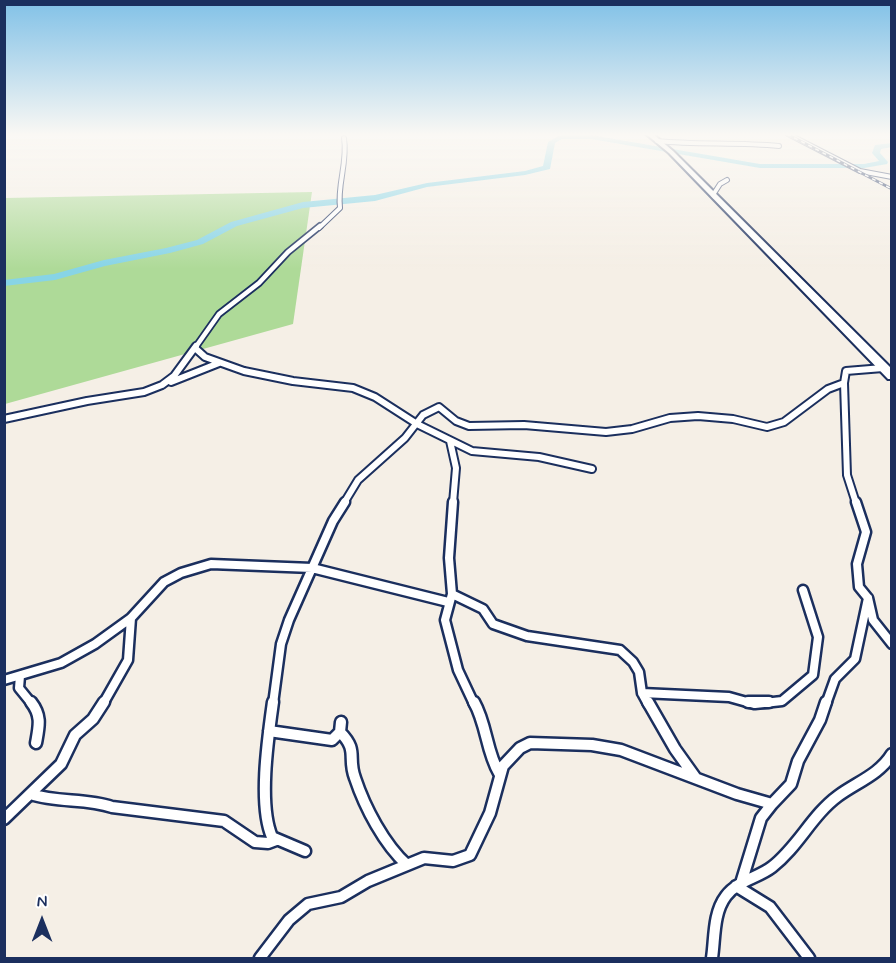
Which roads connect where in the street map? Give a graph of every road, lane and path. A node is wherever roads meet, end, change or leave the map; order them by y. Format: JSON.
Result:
{"nodes":[{"id":1,"x":340,"y":179,"type":"edge"},
{"id":2,"x":697,"y":179,"type":"edge"},
{"id":3,"x":727,"y":180,"type":"dead end"},
{"id":4,"x":715,"y":197,"type":"junction"},
{"id":5,"x":195,"y":348,"type":"junction"},
{"id":6,"x":219,"y":363,"type":"junction"},
{"id":7,"x":883,"y":368,"type":"junction"},
{"id":8,"x":891,"y":376,"type":"edge"},
{"id":9,"x":844,"y":383,"type":"junction"},
{"id":10,"x":162,"y":385,"type":"junction"},
{"id":11,"x":4,"y":418,"type":"edge"},
{"id":12,"x":417,"y":424,"type":"junction"},
{"id":13,"x":450,"y":441,"type":"junction"},
{"id":14,"x":592,"y":470,"type":"dead end"},
{"id":15,"x":312,"y":568,"type":"junction"},
{"id":16,"x":803,"y":590,"type":"dead end"},
{"id":17,"x":450,"y":598,"type":"junction"},
{"id":18,"x":868,"y":598,"type":"junction"},
{"id":19,"x":131,"y":618,"type":"junction"},
{"id":20,"x":891,"y":644,"type":"edge"},
{"id":21,"x":20,"y":676,"type":"junction"},
{"id":22,"x":4,"y":680,"type":"edge"},
{"id":23,"x":642,"y":693,"type":"junction"},
{"id":24,"x":268,"y":731,"type":"junction"},
{"id":25,"x":36,"y":742,"type":"dead end"},
{"id":26,"x":891,"y":754,"type":"edge"},
{"id":27,"x":499,"y":773,"type":"junction"},
{"id":28,"x":695,"y":777,"type":"junction"},
{"id":29,"x":31,"y":794,"type":"junction"},
{"id":30,"x":772,"y":804,"type":"junction"},
{"id":31,"x":4,"y":819,"type":"edge"},
{"id":32,"x":276,"y":840,"type":"junction"},
{"id":33,"x":304,"y":851,"type":"dead end"},
{"id":34,"x":407,"y":866,"type":"junction"},
{"id":35,"x":739,"y":883,"type":"junction"},
{"id":36,"x":260,"y":958,"type":"edge"},
{"id":37,"x":712,"y":958,"type":"edge"},
{"id":38,"x":809,"y":958,"type":"edge"}],
"edges":[{"from":1,"to":5,"type":"street"},
{"from":2,"to":4,"type":"highway"},
{"from":3,"to":4,"type":"street"},
{"from":4,"to":7,"type":"highway"},
{"from":5,"to":6,"type":"street"},
{"from":5,"to":10,"type":"street"},
{"from":6,"to":10,"type":"street"},
{"from":6,"to":12,"type":"street"},
{"from":7,"to":8,"type":"highway"},
{"from":7,"to":9,"type":"street"},
{"from":9,"to":12,"type":"street"},
{"from":9,"to":18,"type":"street"},
{"from":10,"to":11,"type":"street"},
{"from":12,"to":13,"type":"street"},
{"from":12,"to":15,"type":"street"},
{"from":13,"to":14,"type":"street"},
{"from":13,"to":17,"type":"street"},
{"from":15,"to":17,"type":"street"},
{"from":15,"to":19,"type":"street"},
{"from":15,"to":24,"type":"street"},
{"from":16,"to":23,"type":"street"},
{"from":17,"to":23,"type":"street"},
{"from":17,"to":27,"type":"street"},
{"from":18,"to":20,"type":"street"},
{"from":18,"to":30,"type":"street"},
{"from":19,"to":21,"type":"street"},
{"from":19,"to":29,"type":"street"},
{"from":21,"to":22,"type":"street"},
{"from":21,"to":25,"type":"street"},
{"from":23,"to":28,"type":"street"},
{"from":24,"to":32,"type":"street"},
{"from":24,"to":34,"type":"street"},
{"from":26,"to":35,"type":"street"},
{"from":27,"to":28,"type":"street"},
{"from":27,"to":34,"type":"street"},
{"from":28,"to":30,"type":"street"},
{"from":29,"to":31,"type":"street"},
{"from":29,"to":32,"type":"street"},
{"from":30,"to":35,"type":"street"},
{"from":32,"to":33,"type":"street"},
{"from":34,"to":36,"type":"street"},
{"from":35,"to":37,"type":"street"},
{"from":35,"to":38,"type":"street"}]}
